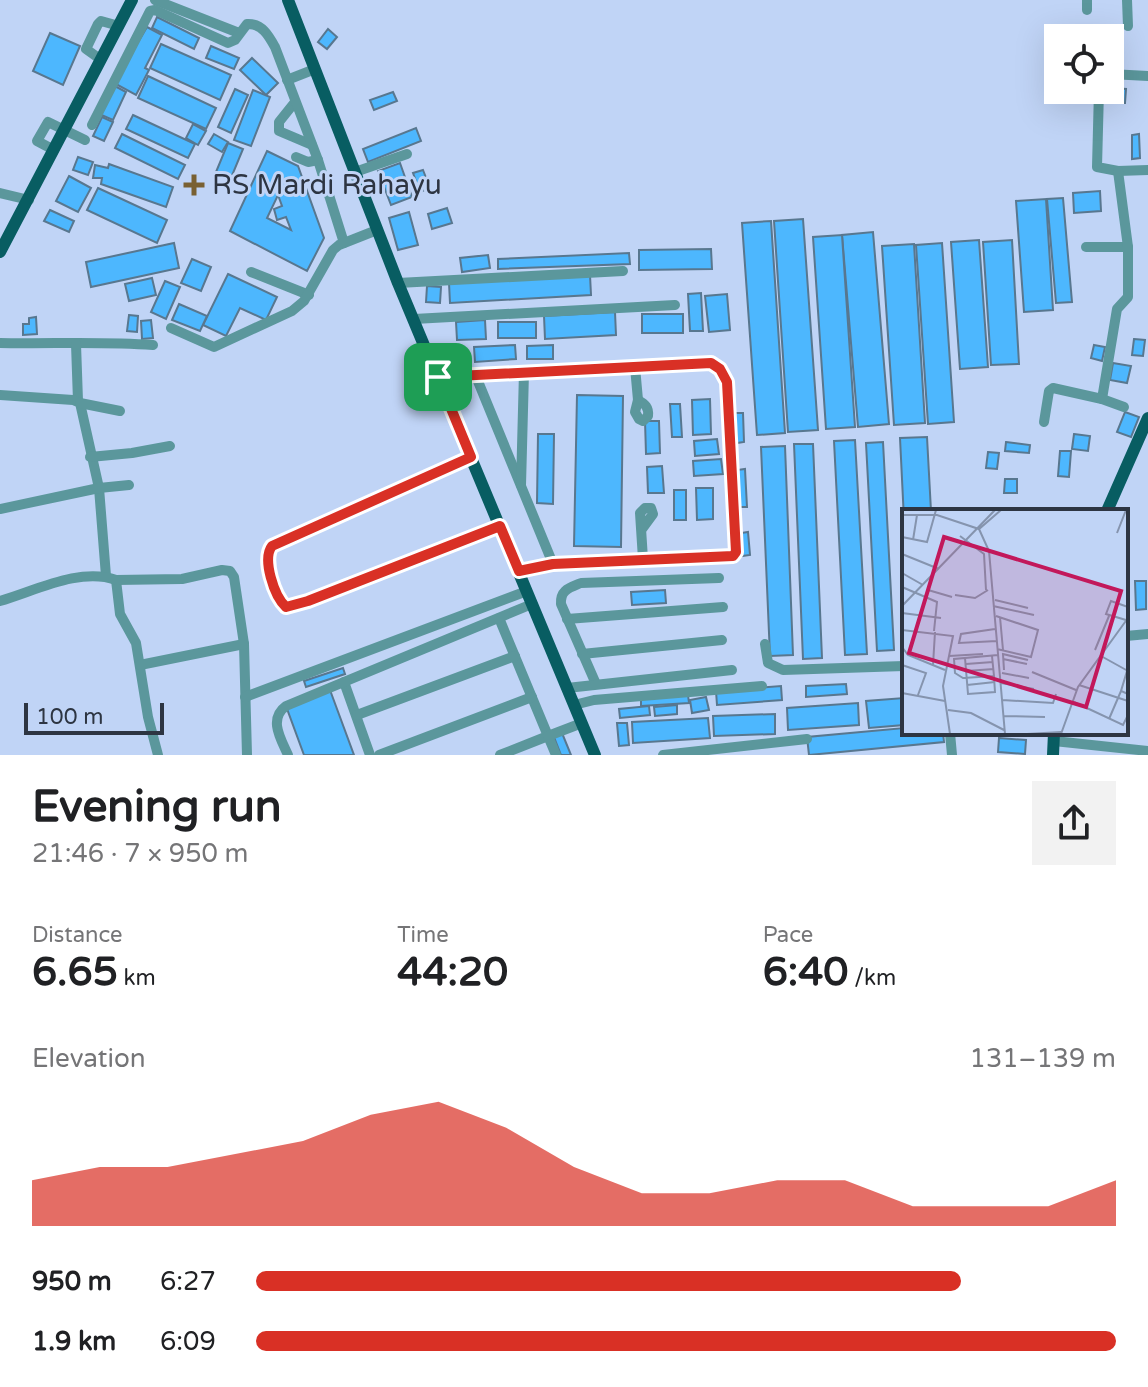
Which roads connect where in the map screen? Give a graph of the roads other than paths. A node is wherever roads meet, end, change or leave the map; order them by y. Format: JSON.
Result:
{"nodes":[{"id":1,"x":132,"y":0,"type":"edge"},
{"id":2,"x":1127,"y":0,"type":"edge"},
{"id":3,"x":289,"y":1,"type":"edge"},
{"id":4,"x":156,"y":4,"type":"edge"},
{"id":5,"x":119,"y":26,"type":"junction"},
{"id":6,"x":1128,"y":26,"type":"dead end"},
{"id":7,"x":100,"y":59,"type":"junction"},
{"id":8,"x":315,"y":69,"type":"junction"},
{"id":9,"x":1124,"y":75,"type":"edge"},
{"id":10,"x":1148,"y":76,"type":"edge"},
{"id":11,"x":287,"y":80,"type":"junction"},
{"id":12,"x":295,"y":102,"type":"junction"},
{"id":13,"x":1098,"y":104,"type":"edge"},
{"id":14,"x":92,"y":125,"type":"dead end"},
{"id":15,"x":64,"y":131,"type":"junction"},
{"id":16,"x":85,"y":140,"type":"dead end"},
{"id":17,"x":312,"y":145,"type":"junction"},
{"id":18,"x":54,"y":150,"type":"junction"},
{"id":19,"x":407,"y":154,"type":"dead end"},
{"id":20,"x":296,"y":157,"type":"dead end"},
{"id":21,"x":318,"y":160,"type":"junction"},
{"id":22,"x":1148,"y":170,"type":"edge"},
{"id":23,"x":1118,"y":171,"type":"junction"},
{"id":24,"x":355,"y":172,"type":"junction"},
{"id":25,"x":0,"y":193,"type":"edge"},
{"id":26,"x":29,"y":200,"type":"junction"},
{"id":27,"x":377,"y":230,"type":"junction"},
{"id":28,"x":344,"y":243,"type":"junction"},
{"id":29,"x":1086,"y":247,"type":"dead end"},
{"id":30,"x":1128,"y":247,"type":"junction"},
{"id":31,"x":0,"y":252,"type":"edge"},
{"id":32,"x":623,"y":271,"type":"dead end"},
{"id":33,"x":251,"y":272,"type":"dead end"},
{"id":34,"x":398,"y":283,"type":"junction"},
{"id":35,"x":309,"y":295,"type":"junction"},
{"id":36,"x":675,"y":305,"type":"dead end"},
{"id":37,"x":414,"y":319,"type":"junction"},
{"id":38,"x":171,"y":328,"type":"dead end"},
{"id":39,"x":0,"y":343,"type":"edge"},
{"id":40,"x":76,"y":344,"type":"junction"},
{"id":41,"x":153,"y":345,"type":"dead end"},
{"id":42,"x":635,"y":367,"type":"junction"},
{"id":43,"x":524,"y":372,"type":"junction"},
{"id":44,"x":475,"y":374,"type":"junction"},
{"id":45,"x":438,"y":377,"type":"junction"},
{"id":46,"x":0,"y":395,"type":"edge"},
{"id":47,"x":1102,"y":399,"type":"junction"},
{"id":48,"x":638,"y":400,"type":"dead end"},
{"id":49,"x":79,"y":402,"type":"junction"},
{"id":50,"x":1124,"y":407,"type":"dead end"},
{"id":51,"x":120,"y":411,"type":"dead end"},
{"id":52,"x":1044,"y":422,"type":"dead end"},
{"id":53,"x":1147,"y":424,"type":"edge"},
{"id":54,"x":504,"y":445,"type":"junction"},
{"id":55,"x":170,"y":446,"type":"dead end"},
{"id":56,"x":524,"y":449,"type":"junction"},
{"id":57,"x":90,"y":457,"type":"junction"},
{"id":58,"x":471,"y":457,"type":"junction"},
{"id":59,"x":129,"y":485,"type":"dead end"},
{"id":60,"x":521,"y":487,"type":"junction"},
{"id":61,"x":99,"y":488,"type":"junction"},
{"id":62,"x":0,"y":509,"type":"edge"},
{"id":63,"x":1108,"y":509,"type":"edge"},
{"id":64,"x":500,"y":526,"type":"junction"},
{"id":65,"x":642,"y":529,"type":"dead end"},
{"id":66,"x":643,"y":559,"type":"junction"},
{"id":67,"x":553,"y":564,"type":"junction"},
{"id":68,"x":519,"y":571,"type":"junction"},
{"id":69,"x":111,"y":578,"type":"junction"},
{"id":70,"x":719,"y":578,"type":"dead end"},
{"id":71,"x":530,"y":598,"type":"junction"},
{"id":72,"x":0,"y":601,"type":"edge"},
{"id":73,"x":723,"y":607,"type":"dead end"},
{"id":74,"x":499,"y":618,"type":"junction"},
{"id":75,"x":567,"y":619,"type":"junction"},
{"id":76,"x":1148,"y":634,"type":"edge"},
{"id":77,"x":1128,"y":636,"type":"edge"},
{"id":78,"x":722,"y":640,"type":"dead end"},
{"id":79,"x":244,"y":644,"type":"junction"},
{"id":80,"x":765,"y":644,"type":"dead end"},
{"id":81,"x":582,"y":654,"type":"junction"},
{"id":82,"x":515,"y":656,"type":"junction"},
{"id":83,"x":140,"y":665,"type":"junction"},
{"id":84,"x":902,"y":666,"type":"edge"},
{"id":85,"x":732,"y":670,"type":"dead end"},
{"id":86,"x":344,"y":682,"type":"junction"},
{"id":87,"x":596,"y":684,"type":"junction"},
{"id":88,"x":762,"y":686,"type":"dead end"},
{"id":89,"x":567,"y":688,"type":"junction"},
{"id":90,"x":245,"y":697,"type":"junction"},
{"id":91,"x":532,"y":697,"type":"junction"},
{"id":92,"x":574,"y":705,"type":"junction"},
{"id":93,"x":357,"y":715,"type":"junction"},
{"id":94,"x":582,"y":723,"type":"junction"},
{"id":95,"x":950,"y":735,"type":"edge"},
{"id":96,"x":548,"y":736,"type":"junction"},
{"id":97,"x":1054,"y":737,"type":"edge"},
{"id":98,"x":807,"y":739,"type":"dead end"},
{"id":99,"x":1148,"y":751,"type":"edge"},
{"id":100,"x":158,"y":755,"type":"edge"},
{"id":101,"x":247,"y":755,"type":"edge"},
{"id":102,"x":288,"y":755,"type":"edge"},
{"id":103,"x":370,"y":755,"type":"edge"},
{"id":104,"x":379,"y":755,"type":"edge"},
{"id":105,"x":500,"y":755,"type":"edge"},
{"id":106,"x":556,"y":755,"type":"edge"},
{"id":107,"x":595,"y":755,"type":"edge"},
{"id":108,"x":663,"y":755,"type":"edge"},
{"id":109,"x":952,"y":755,"type":"edge"},
{"id":110,"x":1053,"y":755,"type":"edge"}],
"edges":[{"from":1,"to":5,"type":"main road"},
{"from":2,"to":6,"type":"street"},
{"from":3,"to":8,"type":"main road"},
{"from":4,"to":11,"type":"street"},
{"from":4,"to":14,"type":"street"},
{"from":5,"to":7,"type":"main road"},
{"from":5,"to":7,"type":"street"},
{"from":7,"to":15,"type":"main road"},
{"from":8,"to":11,"type":"street"},
{"from":8,"to":24,"type":"main road"},
{"from":9,"to":10,"type":"street"},
{"from":11,"to":12,"type":"street"},
{"from":12,"to":17,"type":"street"},
{"from":12,"to":17,"type":"street"},
{"from":13,"to":23,"type":"street"},
{"from":15,"to":16,"type":"street"},
{"from":15,"to":18,"type":"main road"},
{"from":15,"to":18,"type":"street"},
{"from":17,"to":21,"type":"street"},
{"from":18,"to":26,"type":"main road"},
{"from":19,"to":24,"type":"street"},
{"from":20,"to":21,"type":"street"},
{"from":21,"to":28,"type":"street"},
{"from":22,"to":23,"type":"street"},
{"from":23,"to":30,"type":"street"},
{"from":24,"to":27,"type":"main road"},
{"from":25,"to":26,"type":"street"},
{"from":26,"to":31,"type":"main road"},
{"from":27,"to":28,"type":"street"},
{"from":27,"to":34,"type":"main road"},
{"from":28,"to":35,"type":"street"},
{"from":29,"to":30,"type":"street"},
{"from":30,"to":47,"type":"street"},
{"from":32,"to":34,"type":"street"},
{"from":33,"to":35,"type":"street"},
{"from":34,"to":37,"type":"main road"},
{"from":35,"to":38,"type":"street"},
{"from":36,"to":37,"type":"street"},
{"from":37,"to":45,"type":"main road"},
{"from":39,"to":40,"type":"street"},
{"from":40,"to":41,"type":"street"},
{"from":40,"to":49,"type":"street"},
{"from":42,"to":43,"type":"street"},
{"from":42,"to":48,"type":"street"},
{"from":42,"to":66,"type":"street"},
{"from":43,"to":44,"type":"street"},
{"from":43,"to":56,"type":"street"},
{"from":44,"to":45,"type":"street"},
{"from":44,"to":54,"type":"street"},
{"from":45,"to":58,"type":"main road"},
{"from":46,"to":49,"type":"street"},
{"from":47,"to":50,"type":"street"},
{"from":47,"to":52,"type":"street"},
{"from":49,"to":51,"type":"street"},
{"from":49,"to":57,"type":"street"},
{"from":53,"to":63,"type":"main road"},
{"from":54,"to":56,"type":"street"},
{"from":54,"to":60,"type":"street"},
{"from":55,"to":57,"type":"street"},
{"from":56,"to":60,"type":"street"},
{"from":57,"to":61,"type":"street"},
{"from":58,"to":64,"type":"main road"},
{"from":58,"to":64,"type":"street"},
{"from":59,"to":61,"type":"street"},
{"from":60,"to":67,"type":"street"},
{"from":61,"to":62,"type":"street"},
{"from":61,"to":69,"type":"street"},
{"from":64,"to":68,"type":"main road"},
{"from":65,"to":66,"type":"street"},
{"from":66,"to":67,"type":"street"},
{"from":67,"to":68,"type":"street"},
{"from":68,"to":71,"type":"main road"},
{"from":69,"to":72,"type":"street"},
{"from":69,"to":79,"type":"street"},
{"from":69,"to":83,"type":"street"},
{"from":70,"to":75,"type":"street"},
{"from":71,"to":74,"type":"street"},
{"from":71,"to":89,"type":"main road"},
{"from":71,"to":90,"type":"street"},
{"from":73,"to":75,"type":"street"},
{"from":74,"to":82,"type":"street"},
{"from":74,"to":86,"type":"street"},
{"from":75,"to":81,"type":"street"},
{"from":76,"to":77,"type":"street"},
{"from":78,"to":81,"type":"street"},
{"from":79,"to":83,"type":"street"},
{"from":79,"to":90,"type":"street"},
{"from":80,"to":84,"type":"street"},
{"from":81,"to":87,"type":"street"},
{"from":82,"to":91,"type":"street"},
{"from":82,"to":93,"type":"street"},
{"from":83,"to":100,"type":"street"},
{"from":85,"to":87,"type":"street"},
{"from":86,"to":93,"type":"street"},
{"from":86,"to":102,"type":"street"},
{"from":87,"to":89,"type":"street"},
{"from":88,"to":92,"type":"street"},
{"from":89,"to":92,"type":"main road"},
{"from":90,"to":101,"type":"street"},
{"from":91,"to":96,"type":"street"},
{"from":91,"to":104,"type":"street"},
{"from":92,"to":94,"type":"main road"},
{"from":93,"to":103,"type":"street"},
{"from":94,"to":96,"type":"street"},
{"from":94,"to":107,"type":"main road"},
{"from":95,"to":109,"type":"street"},
{"from":96,"to":105,"type":"street"},
{"from":96,"to":106,"type":"street"},
{"from":97,"to":99,"type":"street"},
{"from":97,"to":110,"type":"main road"},
{"from":98,"to":108,"type":"street"}]}
